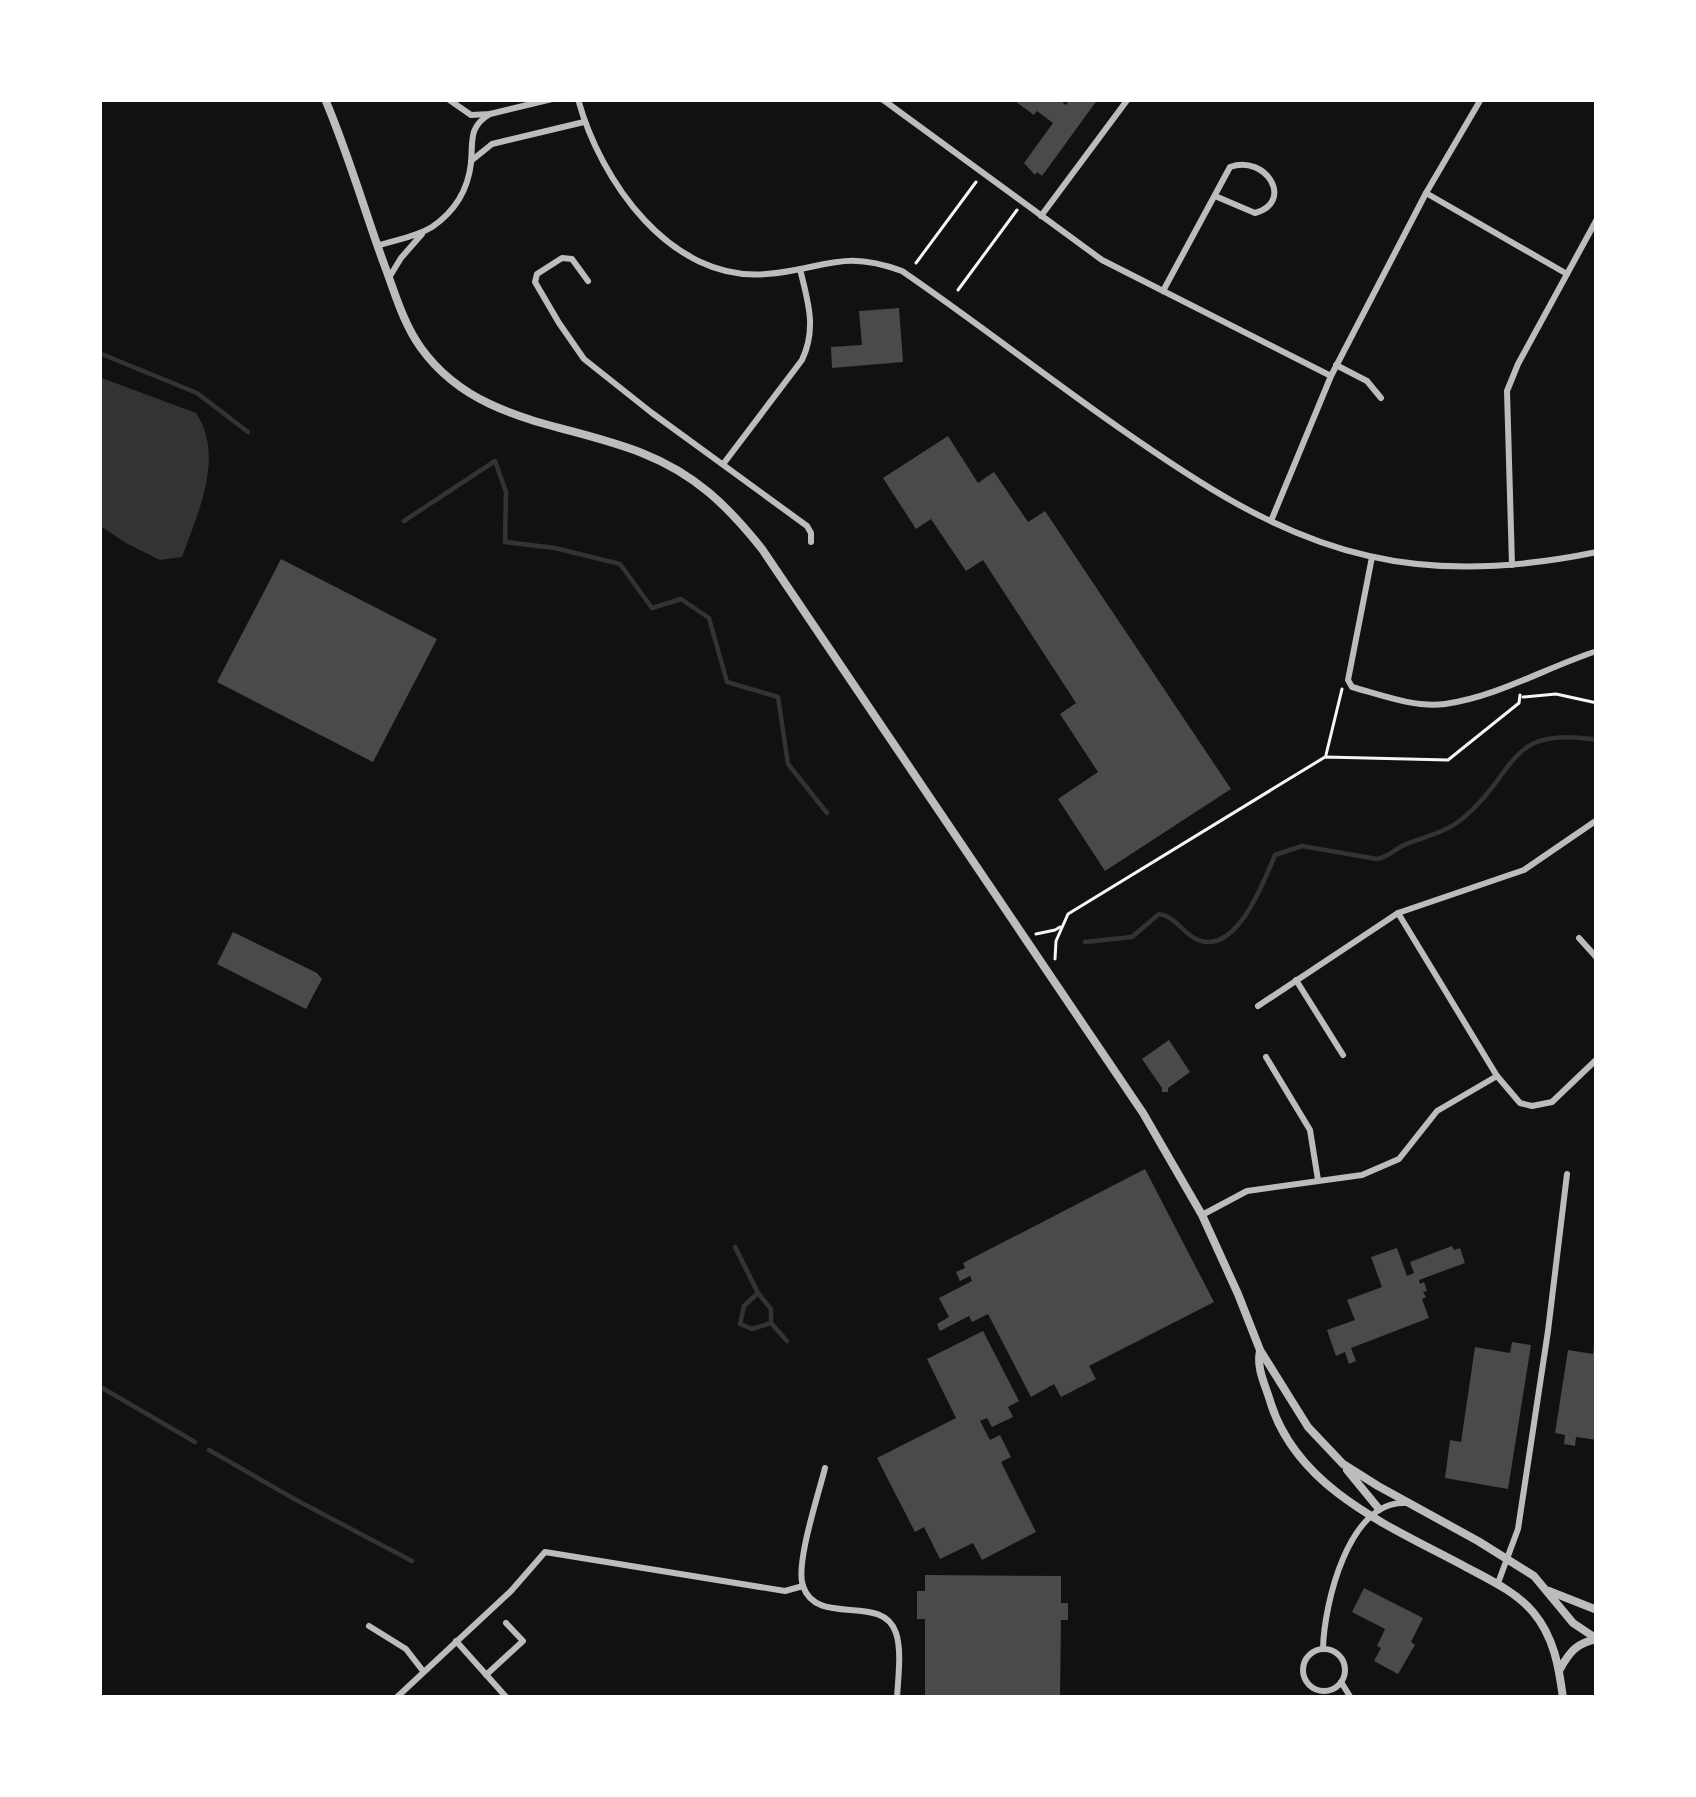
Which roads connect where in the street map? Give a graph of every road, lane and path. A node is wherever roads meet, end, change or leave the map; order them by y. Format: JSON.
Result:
{"nodes":[{"id":1,"x":326,"y":99,"type":"edge"},
{"id":2,"x":448,"y":99,"type":"edge"},
{"id":3,"x":552,"y":99,"type":"edge"},
{"id":4,"x":578,"y":99,"type":"edge"},
{"id":5,"x":882,"y":99,"type":"edge"},
{"id":6,"x":1128,"y":99,"type":"edge"},
{"id":7,"x":1480,"y":99,"type":"edge"},
{"id":8,"x":490,"y":114,"type":"junction"},
{"id":9,"x":584,"y":122,"type":"junction"},
{"id":10,"x":471,"y":161,"type":"junction"},
{"id":11,"x":982,"y":174,"type":"junction"},
{"id":12,"x":1426,"y":193,"type":"junction"},
{"id":13,"x":1215,"y":196,"type":"junction"},
{"id":14,"x":1022,"y":202,"type":"junction"},
{"id":15,"x":1041,"y":216,"type":"junction"},
{"id":16,"x":1597,"y":219,"type":"edge"},
{"id":17,"x":424,"y":232,"type":"junction"},
{"id":18,"x":377,"y":246,"type":"junction"},
{"id":19,"x":916,"y":263,"type":"dead end"},
{"id":20,"x":800,"y":268,"type":"junction"},
{"id":21,"x":1567,"y":274,"type":"junction"},
{"id":22,"x":388,"y":278,"type":"junction"},
{"id":23,"x":588,"y":281,"type":"dead end"},
{"id":24,"x":958,"y":290,"type":"dead end"},
{"id":25,"x":1163,"y":291,"type":"junction"},
{"id":26,"x":1336,"y":365,"type":"junction"},
{"id":27,"x":1330,"y":376,"type":"junction"},
{"id":28,"x":1381,"y":398,"type":"dead end"},
{"id":29,"x":724,"y":464,"type":"junction"},
{"id":30,"x":1270,"y":521,"type":"junction"},
{"id":31,"x":811,"y":542,"type":"dead end"},
{"id":32,"x":1597,"y":552,"type":"edge"},
{"id":33,"x":1372,"y":557,"type":"junction"},
{"id":34,"x":1512,"y":565,"type":"junction"},
{"id":35,"x":1597,"y":651,"type":"edge"},
{"id":36,"x":1348,"y":680,"type":"junction"},
{"id":37,"x":1514,"y":682,"type":"junction"},
{"id":38,"x":1521,"y":697,"type":"junction"},
{"id":39,"x":1597,"y":703,"type":"edge"},
{"id":40,"x":1325,"y":757,"type":"junction"},
{"id":41,"x":1597,"y":820,"type":"edge"},
{"id":42,"x":1398,"y":913,"type":"junction"},
{"id":43,"x":1060,"y":926,"type":"junction"},
{"id":44,"x":1034,"y":934,"type":"dead end"},
{"id":45,"x":1579,"y":938,"type":"dead end"},
{"id":46,"x":1597,"y":958,"type":"edge"},
{"id":47,"x":1053,"y":961,"type":"dead end"},
{"id":48,"x":1296,"y":980,"type":"junction"},
{"id":49,"x":1258,"y":1006,"type":"dead end"},
{"id":50,"x":1343,"y":1054,"type":"dead end"},
{"id":51,"x":1266,"y":1057,"type":"dead end"},
{"id":52,"x":1597,"y":1059,"type":"edge"},
{"id":53,"x":1497,"y":1076,"type":"junction"},
{"id":54,"x":1567,"y":1174,"type":"dead end"},
{"id":55,"x":1318,"y":1180,"type":"junction"},
{"id":56,"x":1202,"y":1215,"type":"junction"},
{"id":57,"x":1260,"y":1350,"type":"junction"},
{"id":58,"x":1343,"y":1464,"type":"junction"},
{"id":59,"x":825,"y":1468,"type":"dead end"},
{"id":60,"x":1409,"y":1504,"type":"junction"},
{"id":61,"x":1375,"y":1513,"type":"junction"},
{"id":62,"x":1507,"y":1558,"type":"junction"},
{"id":63,"x":1498,"y":1584,"type":"junction"},
{"id":64,"x":802,"y":1586,"type":"junction"},
{"id":65,"x":1548,"y":1590,"type":"junction"},
{"id":66,"x":1597,"y":1610,"type":"edge"},
{"id":67,"x":506,"y":1623,"type":"dead end"},
{"id":68,"x":369,"y":1626,"type":"dead end"},
{"id":69,"x":1597,"y":1639,"type":"edge"},
{"id":70,"x":456,"y":1641,"type":"junction"},
{"id":71,"x":1323,"y":1649,"type":"junction"},
{"id":72,"x":1559,"y":1670,"type":"junction"},
{"id":73,"x":423,"y":1671,"type":"junction"},
{"id":74,"x":486,"y":1675,"type":"junction"},
{"id":75,"x":1341,"y":1682,"type":"junction"},
{"id":76,"x":396,"y":1698,"type":"edge"},
{"id":77,"x":507,"y":1698,"type":"edge"},
{"id":78,"x":897,"y":1698,"type":"edge"},
{"id":79,"x":1351,"y":1698,"type":"edge"},
{"id":80,"x":1563,"y":1698,"type":"edge"}],
"edges":[{"from":1,"to":18,"type":"street"},
{"from":2,"to":8,"type":"street"},
{"from":3,"to":8,"type":"street"},
{"from":4,"to":9,"type":"street"},
{"from":5,"to":11,"type":"street"},
{"from":6,"to":15,"type":"street"},
{"from":7,"to":12,"type":"street"},
{"from":8,"to":10,"type":"street"},
{"from":9,"to":10,"type":"street"},
{"from":9,"to":20,"type":"street"},
{"from":10,"to":17,"type":"street"},
{"from":11,"to":14,"type":"street"},
{"from":11,"to":19,"type":"path"},
{"from":12,"to":21,"type":"street"},
{"from":12,"to":26,"type":"street"},
{"from":13,"to":13,"type":"street"},
{"from":13,"to":25,"type":"street"},
{"from":14,"to":15,"type":"street"},
{"from":14,"to":24,"type":"path"},
{"from":15,"to":25,"type":"street"},
{"from":16,"to":21,"type":"street"},
{"from":17,"to":18,"type":"street"},
{"from":17,"to":22,"type":"street"},
{"from":18,"to":22,"type":"street"},
{"from":20,"to":29,"type":"street"},
{"from":20,"to":30,"type":"street"},
{"from":21,"to":34,"type":"street"},
{"from":22,"to":56,"type":"street"},
{"from":23,"to":29,"type":"street"},
{"from":25,"to":27,"type":"street"},
{"from":26,"to":27,"type":"street"},
{"from":26,"to":28,"type":"street"},
{"from":27,"to":30,"type":"street"},
{"from":29,"to":31,"type":"street"},
{"from":30,"to":33,"type":"street"},
{"from":32,"to":34,"type":"street"},
{"from":33,"to":34,"type":"street"},
{"from":33,"to":36,"type":"street"},
{"from":35,"to":37,"type":"street"},
{"from":36,"to":37,"type":"street"},
{"from":36,"to":40,"type":"path"},
{"from":37,"to":38,"type":"path"},
{"from":38,"to":39,"type":"path"},
{"from":38,"to":40,"type":"path"},
{"from":40,"to":43,"type":"path"},
{"from":41,"to":42,"type":"street"},
{"from":42,"to":48,"type":"street"},
{"from":42,"to":53,"type":"street"},
{"from":43,"to":44,"type":"path"},
{"from":43,"to":47,"type":"path"},
{"from":45,"to":46,"type":"street"},
{"from":48,"to":49,"type":"street"},
{"from":48,"to":50,"type":"street"},
{"from":51,"to":55,"type":"street"},
{"from":52,"to":53,"type":"street"},
{"from":53,"to":55,"type":"street"},
{"from":54,"to":62,"type":"street"},
{"from":55,"to":56,"type":"street"},
{"from":56,"to":57,"type":"street"},
{"from":57,"to":58,"type":"street"},
{"from":57,"to":61,"type":"street"},
{"from":58,"to":60,"type":"street"},
{"from":58,"to":61,"type":"street"},
{"from":59,"to":64,"type":"street"},
{"from":60,"to":61,"type":"street"},
{"from":60,"to":62,"type":"street"},
{"from":61,"to":63,"type":"street"},
{"from":61,"to":71,"type":"street"},
{"from":62,"to":63,"type":"street"},
{"from":62,"to":65,"type":"street"},
{"from":63,"to":72,"type":"street"},
{"from":64,"to":70,"type":"street"},
{"from":64,"to":78,"type":"street"},
{"from":65,"to":66,"type":"street"},
{"from":65,"to":69,"type":"street"},
{"from":67,"to":74,"type":"street"},
{"from":68,"to":73,"type":"street"},
{"from":69,"to":72,"type":"street"},
{"from":70,"to":73,"type":"street"},
{"from":70,"to":74,"type":"street"},
{"from":71,"to":75,"type":"street"},
{"from":71,"to":75,"type":"street"},
{"from":72,"to":80,"type":"street"},
{"from":73,"to":76,"type":"street"},
{"from":74,"to":77,"type":"street"},
{"from":75,"to":79,"type":"street"}]}
